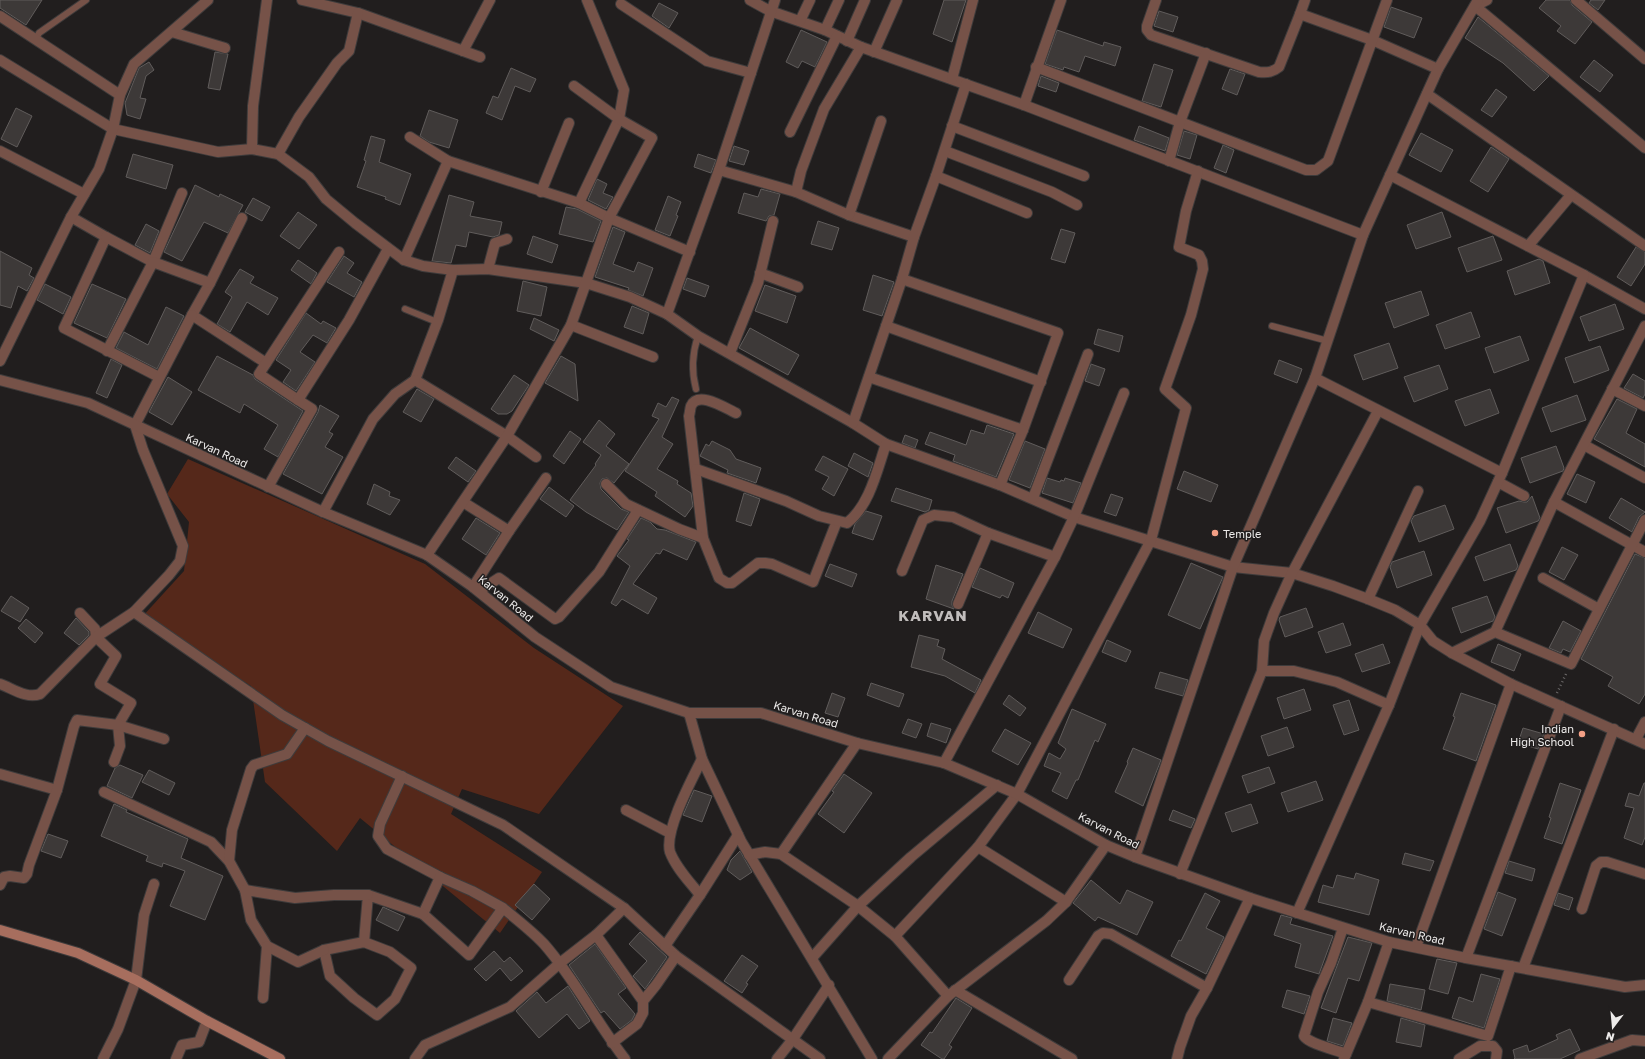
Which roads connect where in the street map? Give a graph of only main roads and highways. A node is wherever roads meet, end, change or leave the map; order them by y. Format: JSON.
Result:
{"nodes":[{"id":1,"x":0,"y":930,"type":"edge"},
{"id":2,"x":280,"y":1059,"type":"edge"}],
"edges":[{"from":1,"to":2,"type":"main road"}]}
